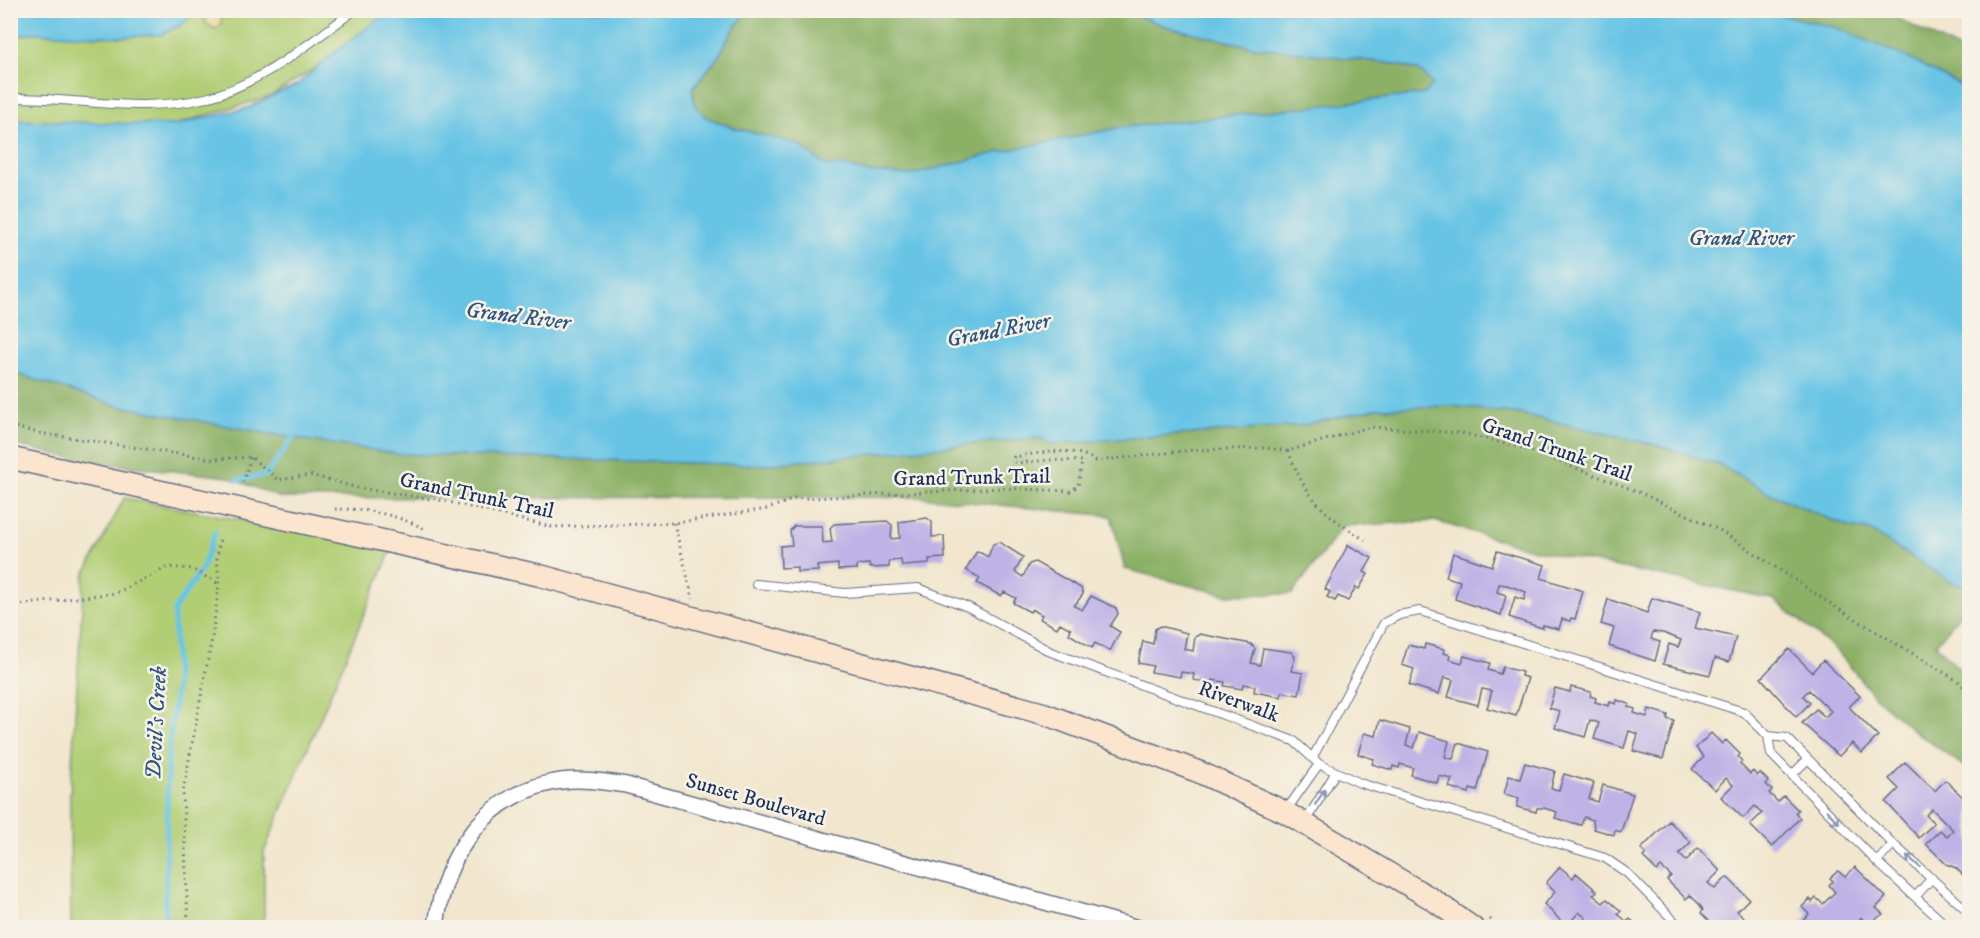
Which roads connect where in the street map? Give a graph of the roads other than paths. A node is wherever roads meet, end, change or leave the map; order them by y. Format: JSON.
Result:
{"nodes":[{"id":1,"x":355,"y":10,"type":"edge"},
{"id":2,"x":10,"y":98,"type":"edge"},
{"id":3,"x":10,"y":458,"type":"edge"},
{"id":4,"x":756,"y":584,"type":"dead end"},
{"id":5,"x":1768,"y":736,"type":"junction"},
{"id":6,"x":1312,"y":756,"type":"junction"},
{"id":7,"x":1808,"y":759,"type":"junction"},
{"id":8,"x":1319,"y":764,"type":"junction"},
{"id":9,"x":1336,"y":772,"type":"junction"},
{"id":10,"x":1792,"y":775,"type":"junction"},
{"id":11,"x":1285,"y":812,"type":"junction"},
{"id":12,"x":1305,"y":823,"type":"junction"},
{"id":13,"x":1893,"y":844,"type":"junction"},
{"id":14,"x":1877,"y":862,"type":"junction"},
{"id":15,"x":1932,"y":878,"type":"junction"},
{"id":16,"x":1916,"y":896,"type":"junction"},
{"id":17,"x":1970,"y":913,"type":"edge"},
{"id":18,"x":436,"y":927,"type":"edge"},
{"id":19,"x":1138,"y":927,"type":"edge"},
{"id":20,"x":1473,"y":927,"type":"edge"},
{"id":21,"x":1681,"y":927,"type":"edge"},
{"id":22,"x":1949,"y":927,"type":"edge"}],
"edges":[{"from":1,"to":2,"type":"lane"},
{"from":3,"to":11,"type":"main road"},
{"from":4,"to":6,"type":"lane","name":"Riverwalk"},
{"from":5,"to":6,"type":"lane"},
{"from":5,"to":7,"type":"lane"},
{"from":5,"to":10,"type":"lane"},
{"from":6,"to":8,"type":"lane","name":"Riverwalk"},
{"from":7,"to":10,"type":"lane"},
{"from":7,"to":13,"type":"lane"},
{"from":8,"to":9,"type":"lane","name":"Riverwalk"},
{"from":8,"to":11,"type":"lane"},
{"from":12,"to":9,"type":"lane","one_way":true},
{"from":9,"to":21,"type":"lane","name":"Riverwalk"},
{"from":10,"to":14,"type":"lane","one_way":true},
{"from":11,"to":12,"type":"main road"},
{"from":12,"to":20,"type":"main road"},
{"from":13,"to":14,"type":"lane"},
{"from":15,"to":13,"type":"lane","one_way":true},
{"from":14,"to":16,"type":"lane"},
{"from":15,"to":16,"type":"lane"},
{"from":15,"to":17,"type":"lane"},
{"from":16,"to":22,"type":"lane"},
{"from":18,"to":19,"type":"street","name":"Sunset Boulevard"}]}
